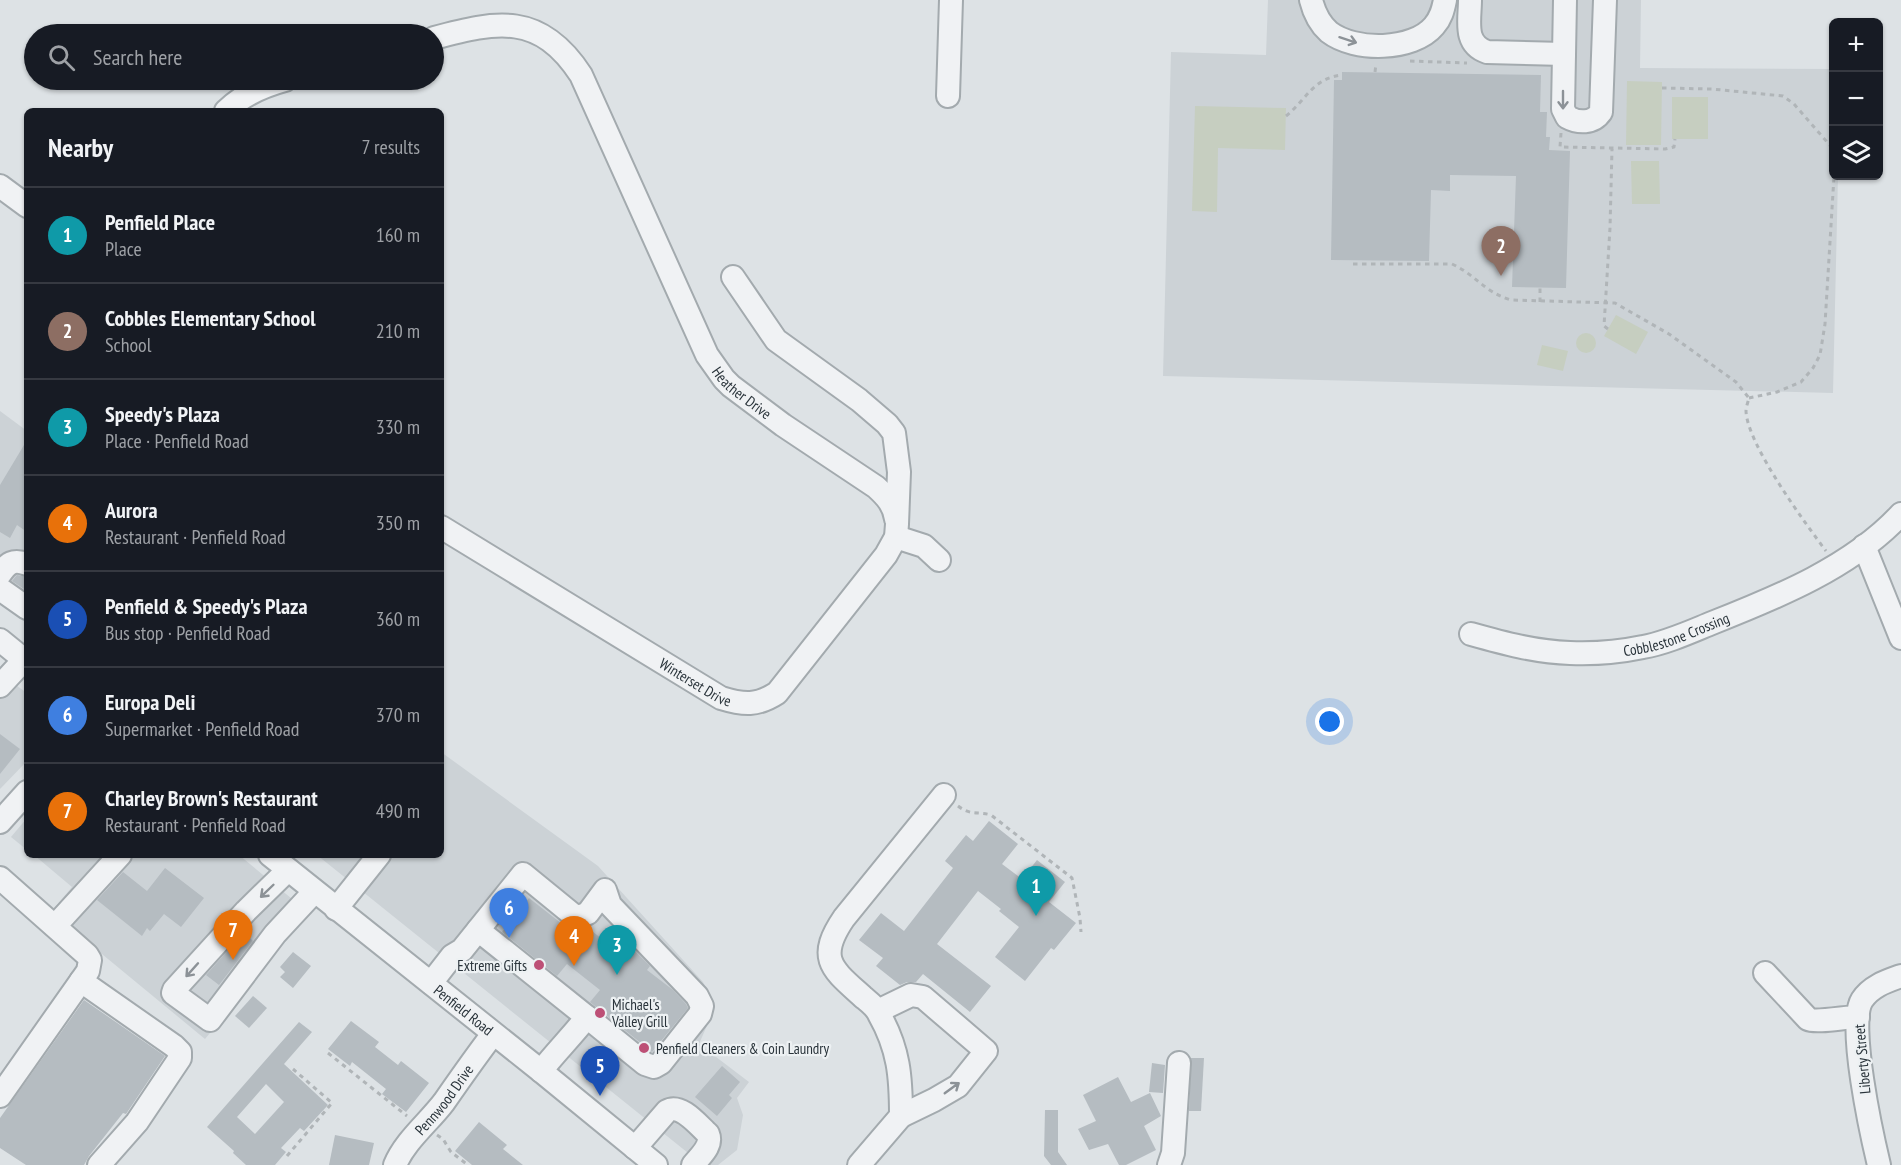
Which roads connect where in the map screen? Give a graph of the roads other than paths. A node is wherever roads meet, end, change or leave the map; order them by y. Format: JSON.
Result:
{"nodes":[{"id":1,"x":951,"y":0,"type":"edge"},
{"id":2,"x":1311,"y":0,"type":"edge"},
{"id":3,"x":1445,"y":0,"type":"edge"},
{"id":4,"x":1470,"y":0,"type":"edge"},
{"id":5,"x":1565,"y":0,"type":"edge"},
{"id":6,"x":1605,"y":0,"type":"edge"},
{"id":7,"x":444,"y":35,"type":"edge"},
{"id":8,"x":1564,"y":54,"type":"junction"},
{"id":9,"x":257,"y":90,"type":"edge"},
{"id":10,"x":948,"y":96,"type":"dead end"},
{"id":11,"x":230,"y":108,"type":"edge"},
{"id":12,"x":0,"y":186,"type":"edge"},
{"id":13,"x":24,"y":204,"type":"edge"},
{"id":14,"x":733,"y":277,"type":"dead end"},
{"id":15,"x":1901,"y":513,"type":"edge"},
{"id":16,"x":444,"y":529,"type":"edge"},
{"id":17,"x":896,"y":530,"type":"junction"},
{"id":18,"x":1864,"y":546,"type":"junction"},
{"id":19,"x":939,"y":560,"type":"dead end"},
{"id":20,"x":24,"y":563,"type":"edge"},
{"id":21,"x":0,"y":574,"type":"edge"},
{"id":22,"x":0,"y":589,"type":"edge"},
{"id":23,"x":24,"y":606,"type":"edge"},
{"id":24,"x":1471,"y":634,"type":"dead end"},
{"id":25,"x":1901,"y":638,"type":"edge"},
{"id":26,"x":0,"y":640,"type":"edge"},
{"id":27,"x":24,"y":659,"type":"edge"},
{"id":28,"x":24,"y":663,"type":"edge"},
{"id":29,"x":0,"y":686,"type":"edge"},
{"id":30,"x":24,"y":795,"type":"edge"},
{"id":31,"x":944,"y":795,"type":"road end"},
{"id":32,"x":2,"y":813,"type":"edge"},
{"id":33,"x":117,"y":858,"type":"edge"},
{"id":34,"x":377,"y":858,"type":"edge"},
{"id":35,"x":280,"y":861,"type":"edge"},
{"id":36,"x":0,"y":878,"type":"edge"},
{"id":37,"x":314,"y":892,"type":"junction"},
{"id":38,"x":336,"y":909,"type":"junction"},
{"id":39,"x":246,"y":911,"type":"junction"},
{"id":40,"x":55,"y":926,"type":"junction"},
{"id":41,"x":478,"y":930,"type":"junction"},
{"id":42,"x":275,"y":934,"type":"junction"},
{"id":43,"x":1765,"y":972,"type":"dead end"},
{"id":44,"x":1901,"y":976,"type":"edge"},
{"id":45,"x":81,"y":981,"type":"junction"},
{"id":46,"x":431,"y":983,"type":"junction"},
{"id":47,"x":878,"y":1011,"type":"junction"},
{"id":48,"x":587,"y":1017,"type":"junction"},
{"id":49,"x":1858,"y":1017,"type":"junction"},
{"id":50,"x":494,"y":1034,"type":"junction"},
{"id":51,"x":1179,"y":1063,"type":"dead end"},
{"id":52,"x":541,"y":1071,"type":"junction"},
{"id":53,"x":0,"y":1096,"type":"edge"},
{"id":54,"x":901,"y":1116,"type":"junction"},
{"id":55,"x":635,"y":1148,"type":"junction"},
{"id":56,"x":99,"y":1165,"type":"edge"},
{"id":57,"x":394,"y":1165,"type":"edge"},
{"id":58,"x":656,"y":1165,"type":"edge"},
{"id":59,"x":693,"y":1165,"type":"edge"},
{"id":60,"x":860,"y":1165,"type":"edge"},
{"id":61,"x":1169,"y":1165,"type":"edge"},
{"id":62,"x":1879,"y":1165,"type":"edge"}],
"edges":[{"from":1,"to":10,"type":"street"},
{"from":2,"to":3,"type":"street","one_way":true},
{"from":4,"to":8,"type":"street"},
{"from":5,"to":8,"type":"street"},
{"from":8,"to":6,"type":"street","one_way":true},
{"from":7,"to":17,"type":"street","name":"Heather Drive"},
{"from":9,"to":11,"type":"street"},
{"from":12,"to":13,"type":"street"},
{"from":14,"to":17,"type":"street"},
{"from":15,"to":18,"type":"street","name":"Cobblestone Crossing"},
{"from":16,"to":17,"type":"street","name":"Winterset Drive"},
{"from":17,"to":19,"type":"street"},
{"from":18,"to":24,"type":"street","name":"Cobblestone Crossing"},
{"from":18,"to":25,"type":"street"},
{"from":20,"to":21,"type":"street"},
{"from":22,"to":23,"type":"street"},
{"from":26,"to":27,"type":"street"},
{"from":28,"to":29,"type":"street"},
{"from":30,"to":32,"type":"street"},
{"from":31,"to":47,"type":"street"},
{"from":33,"to":40,"type":"street"},
{"from":34,"to":38,"type":"street"},
{"from":35,"to":37,"type":"street","name":"Penfield Road"},
{"from":35,"to":39,"type":"street","one_way":true},
{"from":36,"to":40,"type":"street"},
{"from":37,"to":38,"type":"street","name":"Penfield Road"},
{"from":37,"to":42,"type":"street"},
{"from":38,"to":46,"type":"street","name":"Penfield Road"},
{"from":39,"to":42,"type":"street"},
{"from":39,"to":42,"type":"street","one_way":true},
{"from":40,"to":45,"type":"street"},
{"from":41,"to":46,"type":"street"},
{"from":41,"to":48,"type":"street"},
{"from":41,"to":48,"type":"street"},
{"from":43,"to":49,"type":"street"},
{"from":44,"to":49,"type":"street","name":"Liberty Street"},
{"from":45,"to":53,"type":"street"},
{"from":45,"to":56,"type":"street"},
{"from":46,"to":50,"type":"street","name":"Penfield Road"},
{"from":47,"to":54,"type":"street"},
{"from":54,"to":47,"type":"street","one_way":true},
{"from":48,"to":52,"type":"street"},
{"from":49,"to":62,"type":"street","name":"Liberty Street"},
{"from":50,"to":52,"type":"street","name":"Penfield Road"},
{"from":50,"to":57,"type":"street","name":"Pennwood Drive"},
{"from":51,"to":61,"type":"street"},
{"from":52,"to":55,"type":"street","name":"Penfield Road"},
{"from":54,"to":60,"type":"street"},
{"from":55,"to":58,"type":"street","name":"Penfield Road"},
{"from":55,"to":59,"type":"street"}]}
